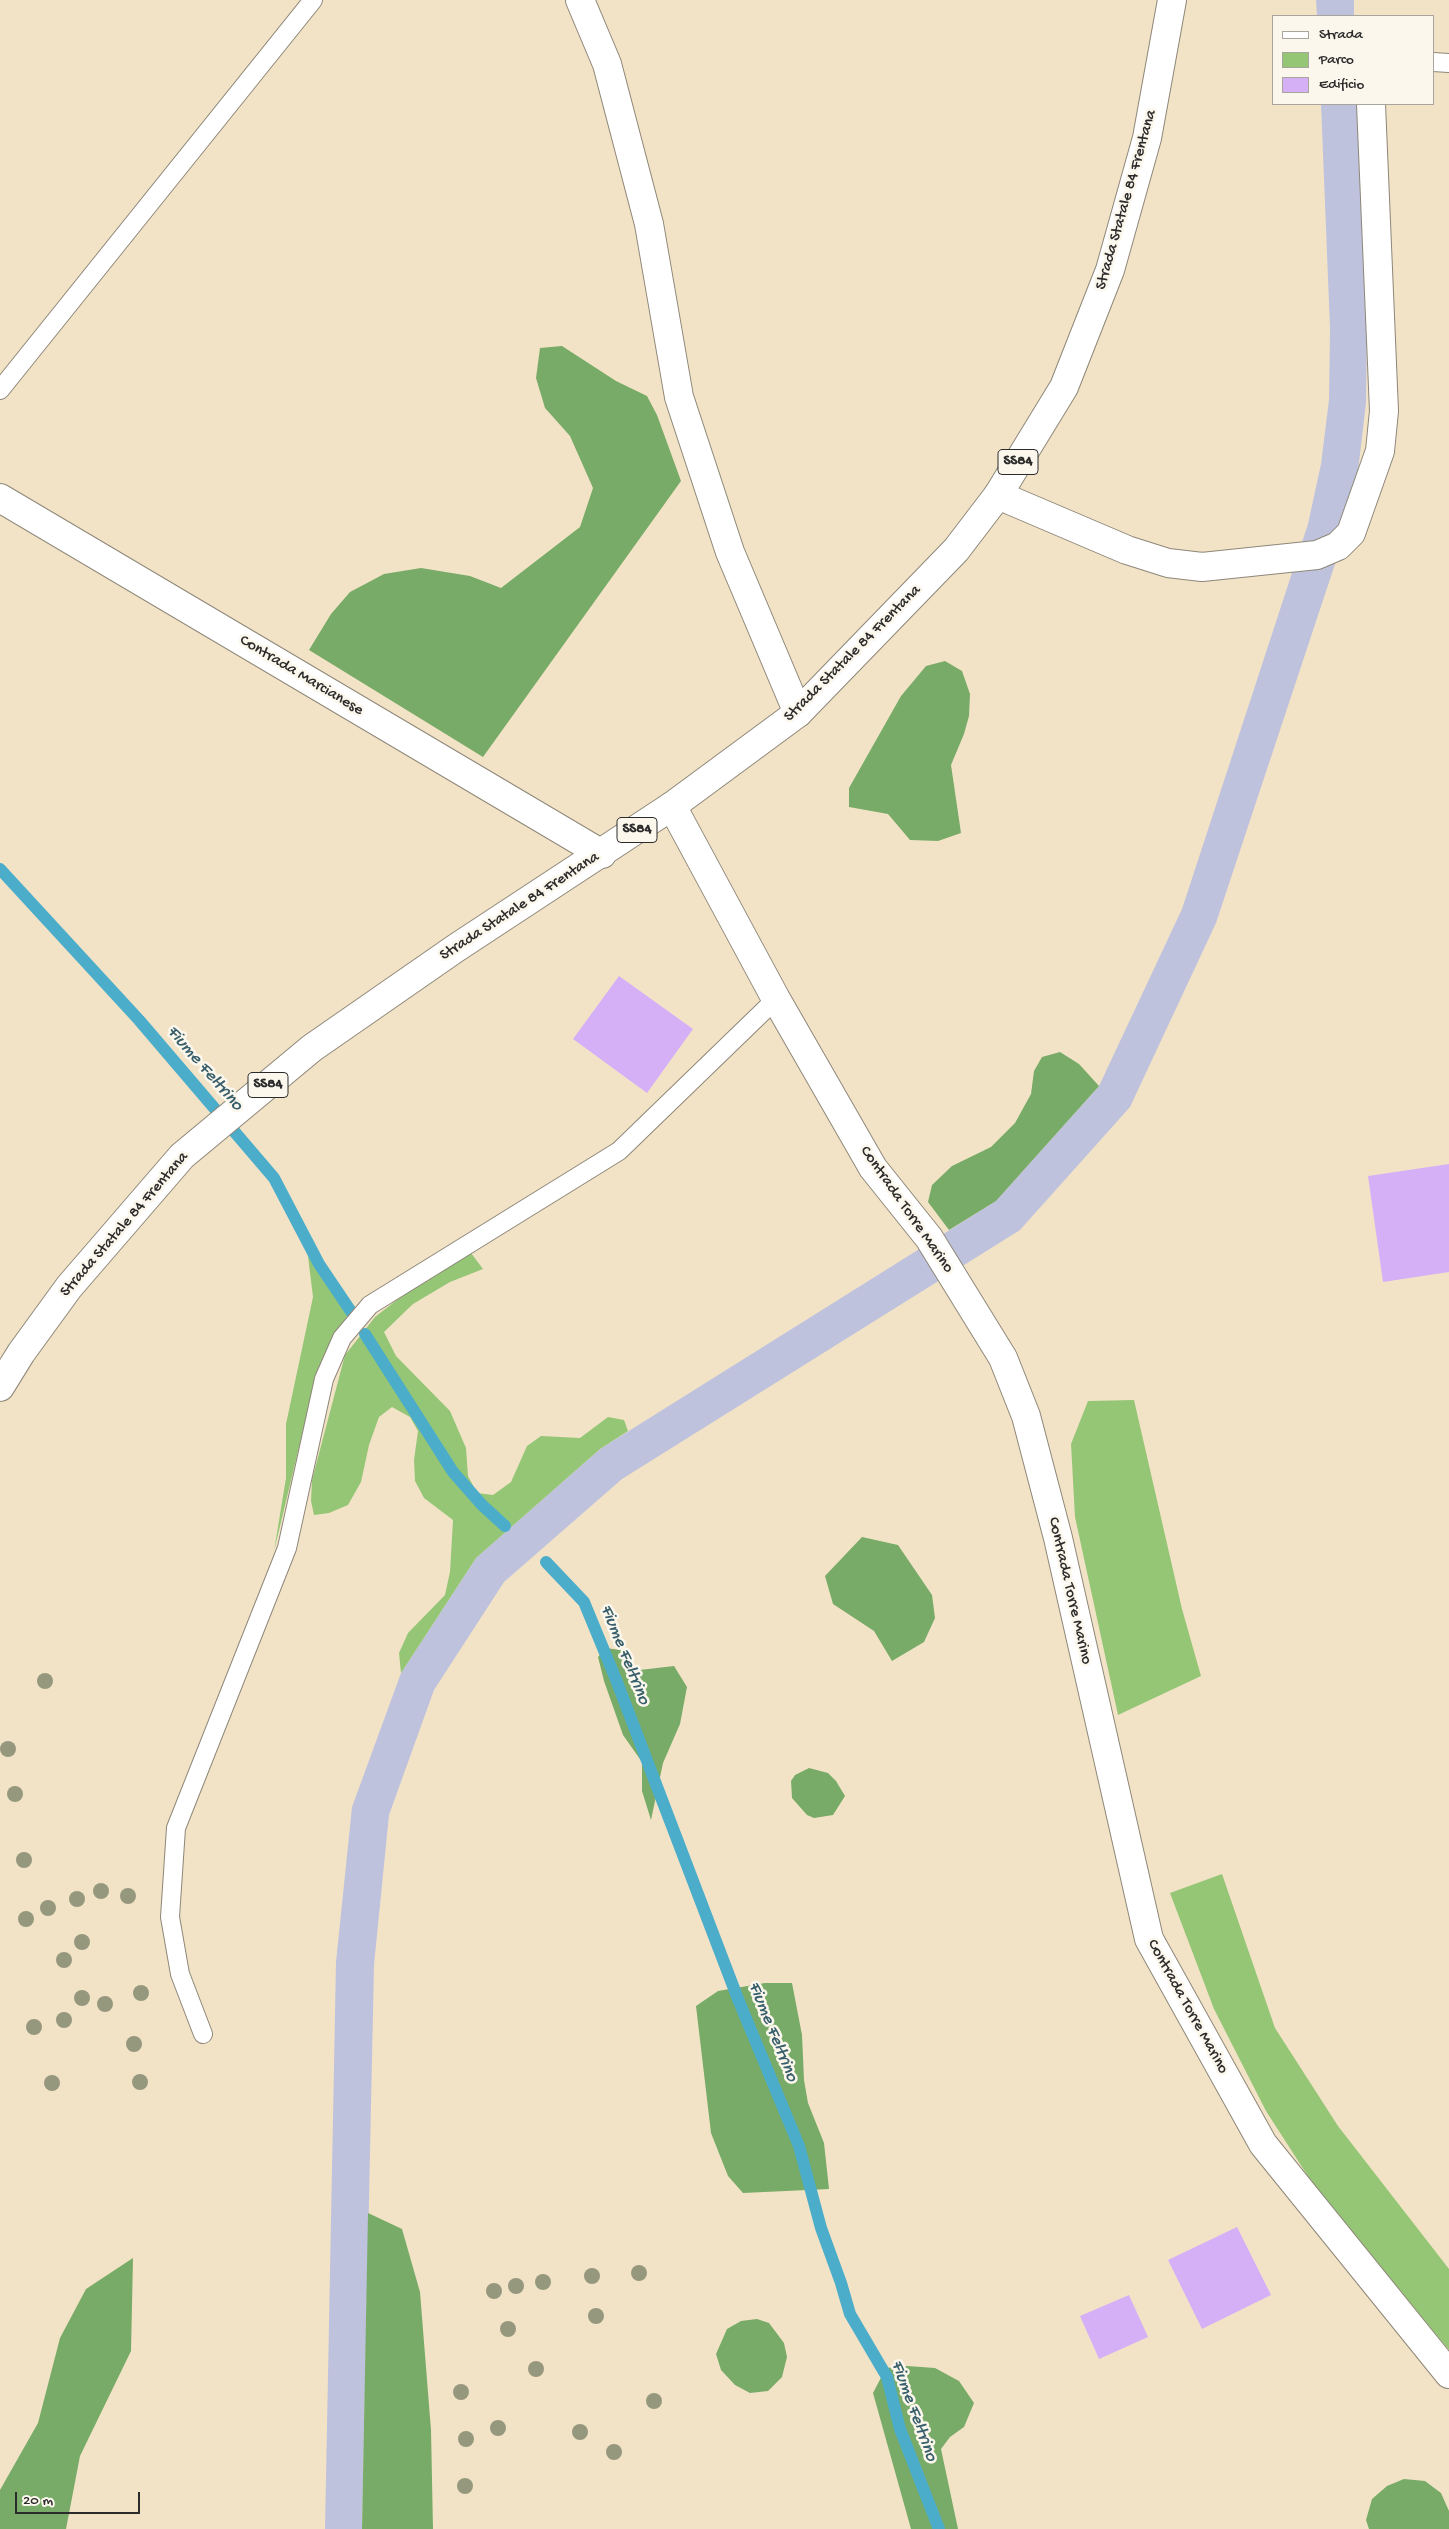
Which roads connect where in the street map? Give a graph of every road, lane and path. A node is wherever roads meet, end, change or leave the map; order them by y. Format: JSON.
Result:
{"nodes":[{"id":1,"x":313,"y":0,"type":"edge"},
{"id":2,"x":580,"y":0,"type":"edge"},
{"id":3,"x":1172,"y":0,"type":"edge"},
{"id":4,"x":1434,"y":62,"type":"edge"},
{"id":5,"x":1449,"y":63,"type":"edge"},
{"id":6,"x":1371,"y":105,"type":"edge"},
{"id":7,"x":0,"y":390,"type":"edge"},
{"id":8,"x":998,"y":495,"type":"junction"},
{"id":9,"x":0,"y":498,"type":"edge"},
{"id":10,"x":798,"y":713,"type":"junction"},
{"id":11,"x":672,"y":806,"type":"junction"},
{"id":12,"x":602,"y":854,"type":"junction"},
{"id":13,"x":776,"y":999,"type":"junction"},
{"id":14,"x":0,"y":1387,"type":"edge"},
{"id":15,"x":203,"y":2034,"type":"dead end"},
{"id":16,"x":1449,"y":2374,"type":"edge"}],
"edges":[{"from":1,"to":7,"type":"lane"},
{"from":2,"to":10,"type":"street"},
{"from":3,"to":8,"type":"street","name":"Strada Statale 84 Frentana","number":"SS84"},
{"from":4,"to":5,"type":"lane"},
{"from":6,"to":8,"type":"street"},
{"from":8,"to":10,"type":"street","name":"Strada Statale 84 Frentana","number":"SS84"},
{"from":9,"to":12,"type":"street","name":"Contrada Marcianese"},
{"from":10,"to":11,"type":"street","name":"Strada Statale 84 Frentana","number":"SS84"},
{"from":11,"to":12,"type":"street","name":"Strada Statale 84 Frentana","number":"SS84"},
{"from":11,"to":13,"type":"street","name":"Contrada Torre Marino"},
{"from":12,"to":14,"type":"street","name":"Strada Statale 84 Frentana","number":"SS84"},
{"from":13,"to":15,"type":"lane"},
{"from":13,"to":16,"type":"street","name":"Contrada Torre Marino"}]}
